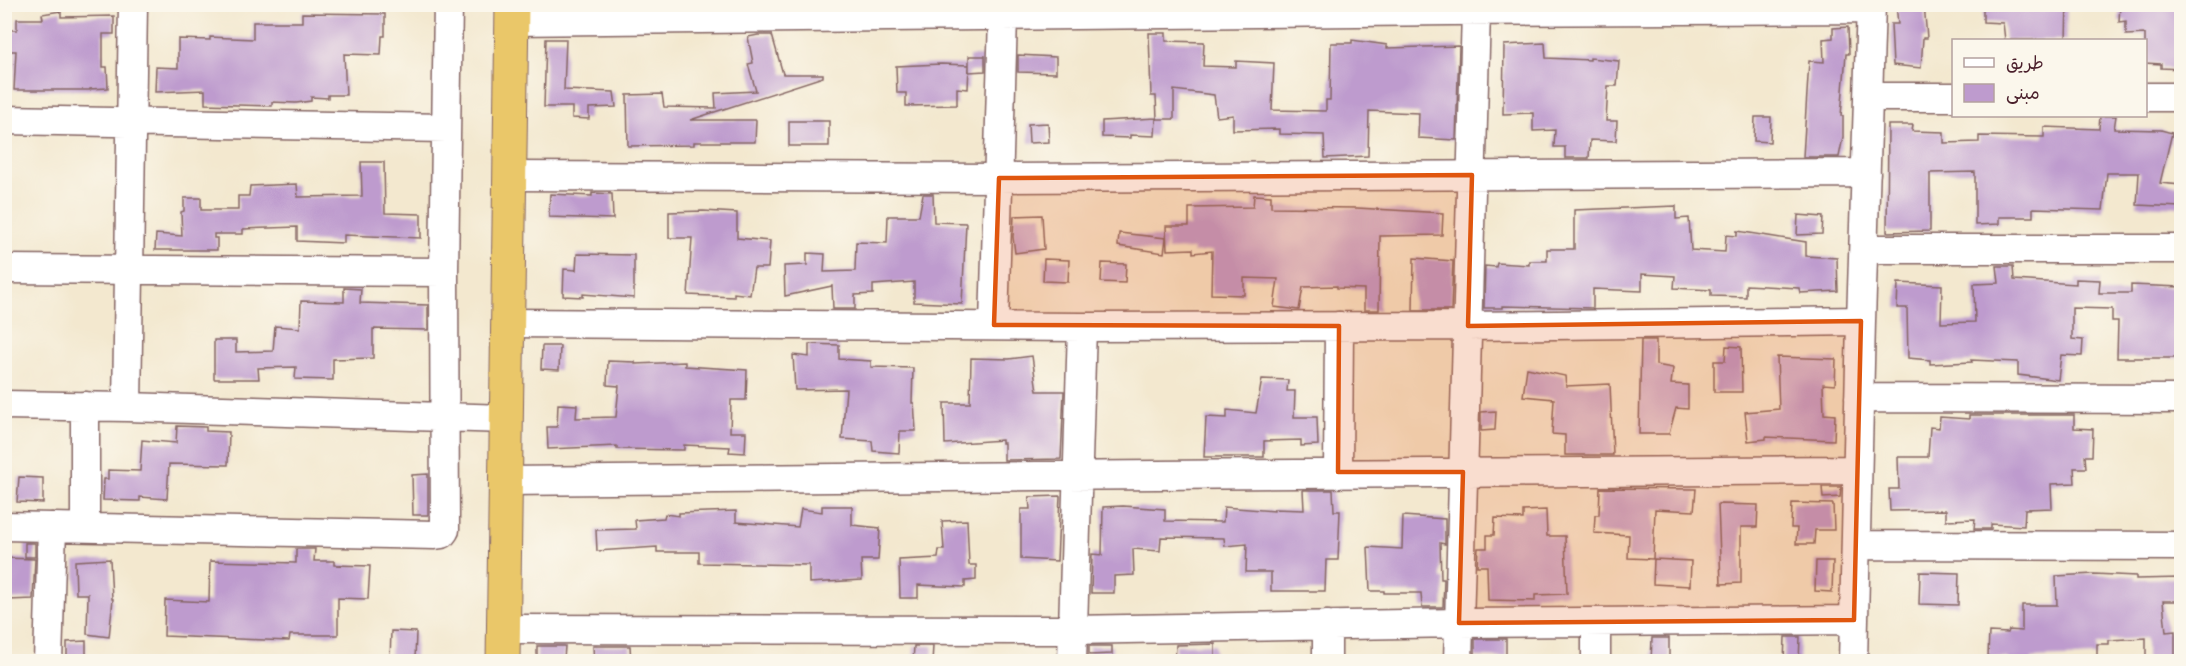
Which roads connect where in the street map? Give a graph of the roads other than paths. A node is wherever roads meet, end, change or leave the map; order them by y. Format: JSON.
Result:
{"nodes":[{"id":1,"x":133,"y":4,"type":"edge"},
{"id":2,"x":448,"y":4,"type":"edge"},
{"id":3,"x":1714,"y":7,"type":"edge"},
{"id":4,"x":1871,"y":7,"type":"edge"},
{"id":5,"x":1275,"y":9,"type":"edge"},
{"id":6,"x":1459,"y":9,"type":"edge"},
{"id":7,"x":1102,"y":10,"type":"edge"},
{"id":8,"x":512,"y":13,"type":"edge"},
{"id":9,"x":1003,"y":17,"type":"junction"},
{"id":10,"x":1868,"y":97,"type":"junction"},
{"id":11,"x":1952,"y":97,"type":"edge"},
{"id":12,"x":2147,"y":97,"type":"edge"},
{"id":13,"x":2181,"y":97,"type":"edge"},
{"id":14,"x":4,"y":120,"type":"edge"},
{"id":15,"x":130,"y":122,"type":"junction"},
{"id":16,"x":446,"y":128,"type":"junction"},
{"id":17,"x":1866,"y":173,"type":"junction"},
{"id":18,"x":1472,"y":175,"type":"junction"},
{"id":19,"x":510,"y":176,"type":"junction"},
{"id":20,"x":999,"y":178,"type":"junction"},
{"id":21,"x":1864,"y":249,"type":"junction"},
{"id":22,"x":2181,"y":249,"type":"edge"},
{"id":23,"x":4,"y":269,"type":"edge"},
{"id":24,"x":128,"y":269,"type":"junction"},
{"id":25,"x":444,"y":272,"type":"junction"},
{"id":26,"x":1861,"y":321,"type":"junction"},
{"id":27,"x":508,"y":323,"type":"junction"},
{"id":28,"x":994,"y":325,"type":"junction"},
{"id":29,"x":1339,"y":326,"type":"junction"},
{"id":30,"x":1468,"y":326,"type":"junction"},
{"id":31,"x":1082,"y":327,"type":"junction"},
{"id":32,"x":1859,"y":398,"type":"junction"},
{"id":33,"x":2181,"y":399,"type":"edge"},
{"id":34,"x":4,"y":405,"type":"edge"},
{"id":35,"x":85,"y":406,"type":"junction"},
{"id":36,"x":127,"y":407,"type":"junction"},
{"id":37,"x":445,"y":417,"type":"junction"},
{"id":38,"x":506,"y":419,"type":"junction"},
{"id":39,"x":1857,"y":470,"type":"junction"},
{"id":40,"x":1338,"y":472,"type":"junction"},
{"id":41,"x":1463,"y":472,"type":"junction"},
{"id":42,"x":1078,"y":477,"type":"junction"},
{"id":43,"x":505,"y":481,"type":"junction"},
{"id":44,"x":4,"y":526,"type":"edge"},
{"id":45,"x":84,"y":526,"type":"junction"},
{"id":46,"x":52,"y":527,"type":"junction"},
{"id":47,"x":1856,"y":545,"type":"junction"},
{"id":48,"x":2181,"y":546,"type":"edge"},
{"id":49,"x":1854,"y":620,"type":"junction"},
{"id":50,"x":1459,"y":622,"type":"junction"},
{"id":51,"x":1596,"y":622,"type":"junction"},
{"id":52,"x":1327,"y":625,"type":"junction"},
{"id":53,"x":503,"y":629,"type":"junction"},
{"id":54,"x":1072,"y":630,"type":"junction"},
{"id":55,"x":48,"y":662,"type":"edge"},
{"id":56,"x":502,"y":662,"type":"edge"},
{"id":57,"x":1072,"y":662,"type":"edge"},
{"id":58,"x":1327,"y":662,"type":"edge"},
{"id":59,"x":1458,"y":662,"type":"edge"},
{"id":60,"x":1596,"y":662,"type":"edge"},
{"id":61,"x":1853,"y":662,"type":"edge"}],
"edges":[{"from":1,"to":15,"type":"street"},
{"from":2,"to":16,"type":"street"},
{"from":3,"to":4,"type":"street"},
{"from":3,"to":6,"type":"street"},
{"from":4,"to":10,"type":"street"},
{"from":5,"to":6,"type":"street"},
{"from":5,"to":7,"type":"street"},
{"from":6,"to":18,"type":"street"},
{"from":7,"to":9,"type":"street"},
{"from":8,"to":9,"type":"street"},
{"from":8,"to":19,"type":"highway"},
{"from":9,"to":20,"type":"street"},
{"from":10,"to":11,"type":"street"},
{"from":10,"to":17,"type":"street"},
{"from":12,"to":13,"type":"street"},
{"from":14,"to":15,"type":"street"},
{"from":15,"to":16,"type":"street"},
{"from":15,"to":24,"type":"street"},
{"from":16,"to":25,"type":"street"},
{"from":17,"to":18,"type":"street"},
{"from":17,"to":21,"type":"street"},
{"from":18,"to":20,"type":"street"},
{"from":18,"to":30,"type":"street"},
{"from":19,"to":20,"type":"street"},
{"from":19,"to":27,"type":"highway"},
{"from":20,"to":28,"type":"street"},
{"from":21,"to":22,"type":"street"},
{"from":21,"to":26,"type":"street"},
{"from":23,"to":24,"type":"street"},
{"from":24,"to":25,"type":"street"},
{"from":24,"to":36,"type":"street"},
{"from":25,"to":37,"type":"street"},
{"from":26,"to":30,"type":"street"},
{"from":26,"to":32,"type":"street"},
{"from":27,"to":28,"type":"street"},
{"from":27,"to":38,"type":"highway"},
{"from":28,"to":31,"type":"street"},
{"from":29,"to":30,"type":"street"},
{"from":29,"to":31,"type":"street"},
{"from":29,"to":40,"type":"street"},
{"from":30,"to":41,"type":"street"},
{"from":31,"to":42,"type":"street"},
{"from":32,"to":33,"type":"street"},
{"from":32,"to":39,"type":"street"},
{"from":34,"to":35,"type":"street"},
{"from":35,"to":36,"type":"street"},
{"from":35,"to":45,"type":"street"},
{"from":36,"to":37,"type":"street"},
{"from":37,"to":38,"type":"street"},
{"from":37,"to":45,"type":"street"},
{"from":38,"to":43,"type":"highway"},
{"from":39,"to":41,"type":"street"},
{"from":39,"to":47,"type":"street"},
{"from":40,"to":41,"type":"street"},
{"from":40,"to":42,"type":"street"},
{"from":41,"to":50,"type":"street"},
{"from":42,"to":43,"type":"street"},
{"from":42,"to":54,"type":"street"},
{"from":43,"to":53,"type":"highway"},
{"from":44,"to":46,"type":"street"},
{"from":45,"to":46,"type":"street"},
{"from":46,"to":55,"type":"street"},
{"from":47,"to":48,"type":"street"},
{"from":47,"to":49,"type":"street"},
{"from":49,"to":51,"type":"street"},
{"from":49,"to":61,"type":"street"},
{"from":50,"to":51,"type":"street"},
{"from":50,"to":52,"type":"street"},
{"from":50,"to":59,"type":"street"},
{"from":51,"to":60,"type":"street"},
{"from":52,"to":54,"type":"street"},
{"from":52,"to":58,"type":"street"},
{"from":53,"to":54,"type":"street"},
{"from":53,"to":56,"type":"highway"},
{"from":54,"to":57,"type":"street"}]}
